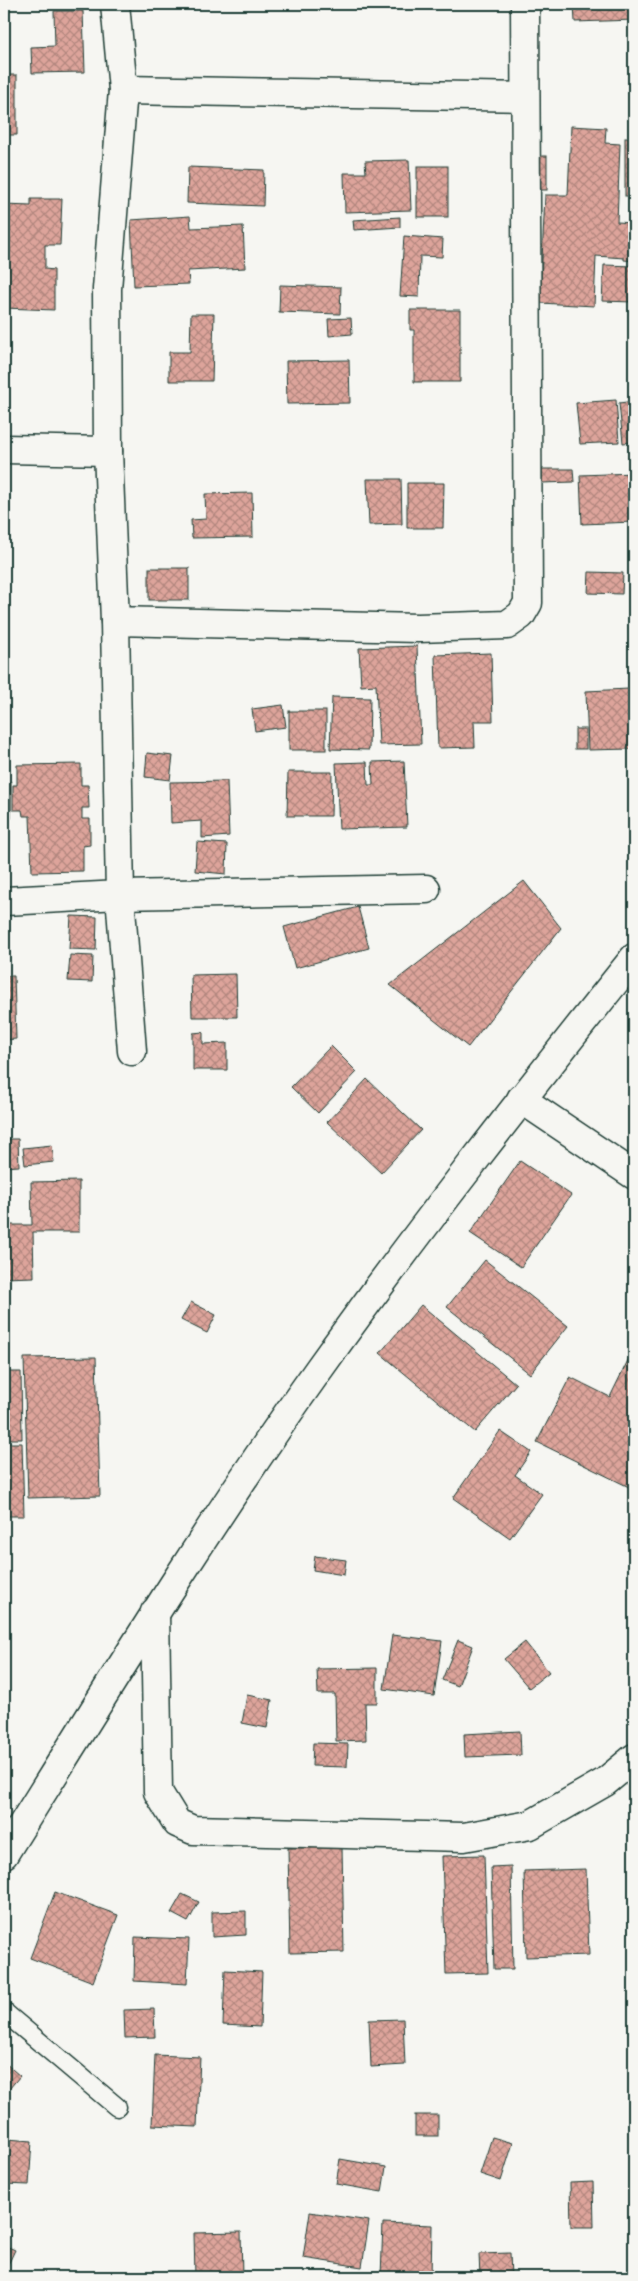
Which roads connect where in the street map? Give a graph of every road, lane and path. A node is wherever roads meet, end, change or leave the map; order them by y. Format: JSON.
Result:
{"nodes":[{"id":1,"x":116,"y":4,"type":"edge"},
{"id":2,"x":525,"y":4,"type":"edge"},
{"id":3,"x":123,"y":90,"type":"junction"},
{"id":4,"x":524,"y":97,"type":"junction"},
{"id":5,"x":4,"y":449,"type":"edge"},
{"id":6,"x":108,"y":451,"type":"junction"},
{"id":7,"x":114,"y":622,"type":"junction"},
{"id":8,"x":426,"y":889,"type":"dead end"},
{"id":9,"x":120,"y":895,"type":"junction"},
{"id":10,"x":4,"y":901,"type":"edge"},
{"id":11,"x":634,"y":958,"type":"edge"},
{"id":12,"x":132,"y":1051,"type":"dead end"},
{"id":13,"x":521,"y":1099,"type":"junction"},
{"id":14,"x":634,"y":1176,"type":"edge"},
{"id":15,"x":155,"y":1612,"type":"junction"},
{"id":16,"x":634,"y":1758,"type":"edge"},
{"id":17,"x":4,"y":1854,"type":"edge"},
{"id":18,"x":4,"y":2012,"type":"edge"},
{"id":19,"x":117,"y":2107,"type":"dead end"}],
"edges":[{"from":1,"to":3,"type":"street"},
{"from":2,"to":4,"type":"street"},
{"from":3,"to":4,"type":"street"},
{"from":3,"to":6,"type":"street"},
{"from":4,"to":7,"type":"street"},
{"from":5,"to":6,"type":"street"},
{"from":6,"to":7,"type":"street"},
{"from":7,"to":9,"type":"street"},
{"from":8,"to":9,"type":"street"},
{"from":9,"to":10,"type":"street"},
{"from":9,"to":12,"type":"street"},
{"from":11,"to":13,"type":"street"},
{"from":13,"to":14,"type":"street"},
{"from":13,"to":15,"type":"street"},
{"from":15,"to":16,"type":"street"},
{"from":15,"to":17,"type":"street"},
{"from":18,"to":19,"type":"lane"}]}
